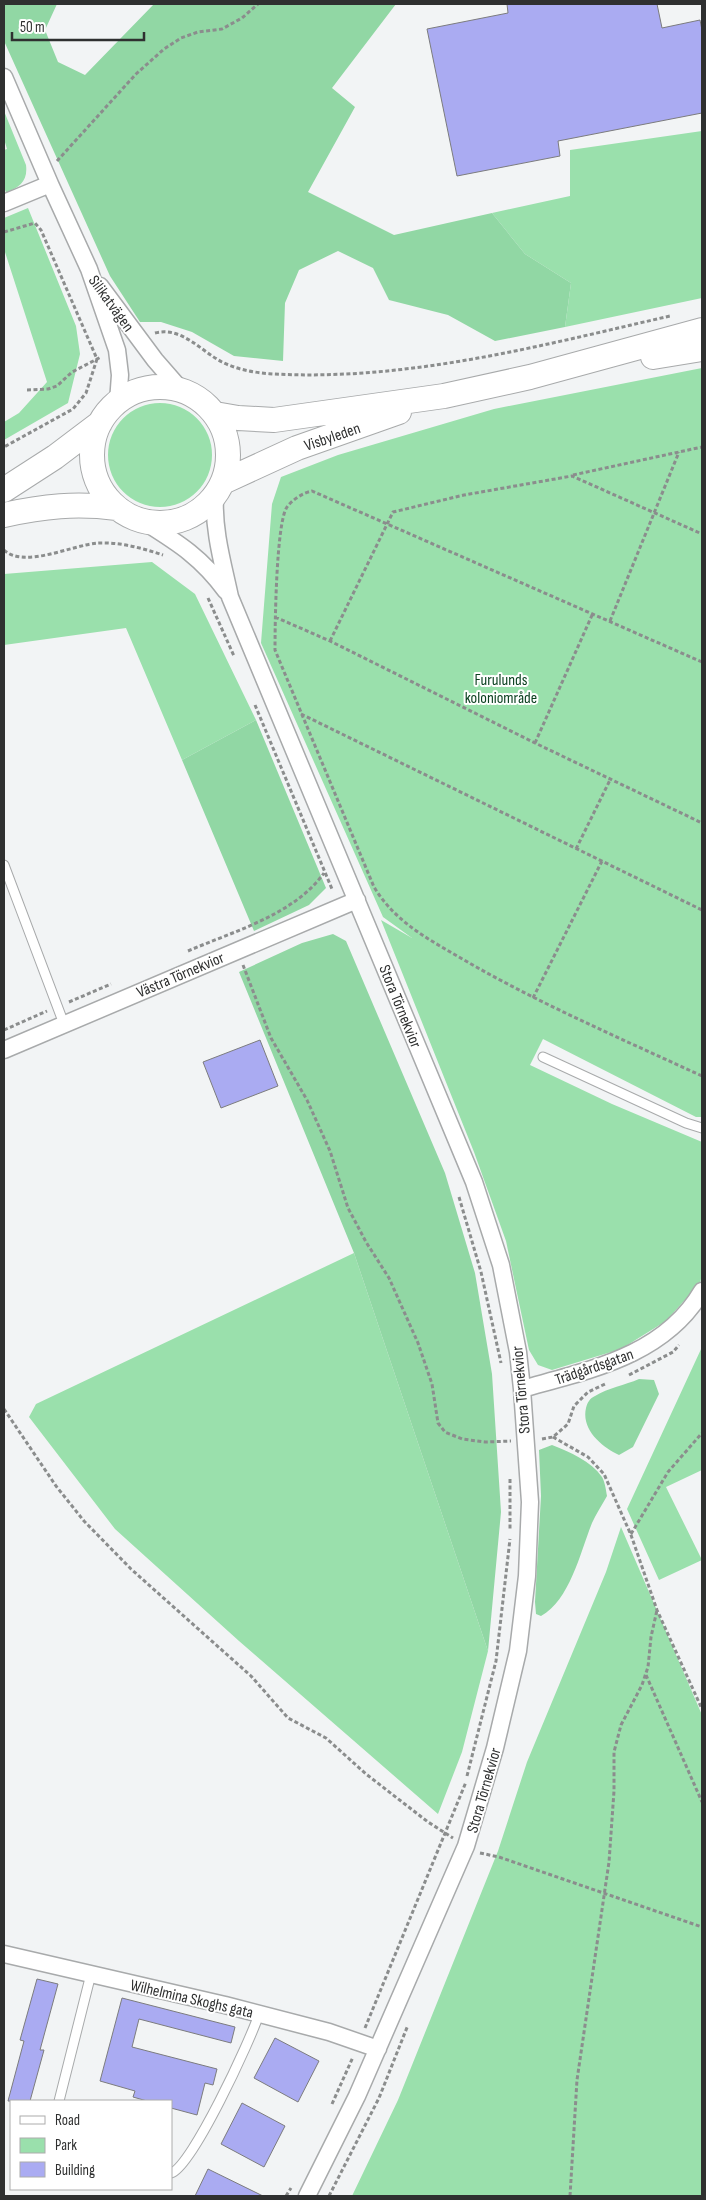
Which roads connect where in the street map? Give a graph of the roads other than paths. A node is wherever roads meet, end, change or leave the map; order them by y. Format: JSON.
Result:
{"nodes":[{"id":1,"x":4,"y":77,"type":"edge"},
{"id":2,"x":47,"y":178,"type":"junction"},
{"id":3,"x":4,"y":203,"type":"edge"},
{"id":4,"x":89,"y":270,"type":"junction"},
{"id":5,"x":702,"y":330,"type":"edge"},
{"id":6,"x":702,"y":349,"type":"edge"},
{"id":7,"x":530,"y":376,"type":"junction"},
{"id":8,"x":182,"y":391,"type":"junction"},
{"id":9,"x":444,"y":396,"type":"junction"},
{"id":10,"x":118,"y":402,"type":"junction"},
{"id":11,"x":215,"y":414,"type":"junction"},
{"id":12,"x":100,"y":423,"type":"junction"},
{"id":13,"x":219,"y":489,"type":"junction"},
{"id":14,"x":4,"y":490,"type":"edge"},
{"id":15,"x":116,"y":508,"type":"junction"},
{"id":16,"x":4,"y":516,"type":"edge"},
{"id":17,"x":143,"y":521,"type":"junction"},
{"id":18,"x":230,"y":597,"type":"junction"},
{"id":19,"x":4,"y":865,"type":"edge"},
{"id":20,"x":357,"y":900,"type":"junction"},
{"id":21,"x":64,"y":1024,"type":"junction"},
{"id":22,"x":4,"y":1050,"type":"edge"},
{"id":23,"x":543,"y":1057,"type":"dead end"},
{"id":24,"x":702,"y":1128,"type":"edge"},
{"id":25,"x":702,"y":1291,"type":"edge"},
{"id":26,"x":522,"y":1389,"type":"junction"},
{"id":27,"x":4,"y":1954,"type":"edge"},
{"id":28,"x":91,"y":1974,"type":"junction"},
{"id":29,"x":259,"y":2014,"type":"junction"},
{"id":30,"x":378,"y":2049,"type":"junction"},
{"id":31,"x":59,"y":2100,"type":"edge"},
{"id":32,"x":172,"y":2172,"type":"edge"},
{"id":33,"x":307,"y":2196,"type":"edge"}],
"edges":[{"from":1,"to":2,"type":"street"},
{"from":2,"to":3,"type":"street"},
{"from":2,"to":4,"type":"street"},
{"from":4,"to":8,"type":"street","name":"Silikatvägen"},
{"from":4,"to":10,"type":"street","name":"Silikatvägen"},
{"from":5,"to":7,"type":"main road","name":"Visbyleden"},
{"from":6,"to":7,"type":"main road","name":"Visbyleden"},
{"from":7,"to":9,"type":"main road","name":"Visbyleden"},
{"from":8,"to":10,"type":"main road"},
{"from":8,"to":11,"type":"main road"},
{"from":9,"to":11,"type":"main road","name":"Visbyleden"},
{"from":9,"to":13,"type":"main road","name":"Visbyleden"},
{"from":10,"to":12,"type":"main road"},
{"from":11,"to":13,"type":"main road"},
{"from":12,"to":14,"type":"main road"},
{"from":12,"to":15,"type":"main road"},
{"from":13,"to":17,"type":"main road"},
{"from":13,"to":18,"type":"street"},
{"from":15,"to":16,"type":"main road"},
{"from":15,"to":17,"type":"main road"},
{"from":17,"to":18,"type":"street"},
{"from":18,"to":20,"type":"street","name":"Stora Törnekvior"},
{"from":19,"to":21,"type":"lane"},
{"from":20,"to":21,"type":"street","name":"Västra Törnekvior"},
{"from":20,"to":26,"type":"street","name":"Stora Törnekvior"},
{"from":21,"to":22,"type":"street","name":"Västra Törnekvior"},
{"from":23,"to":24,"type":"lane"},
{"from":25,"to":26,"type":"street","name":"Trädgårdsgatan"},
{"from":26,"to":30,"type":"street","name":"Stora Törnekvior"},
{"from":27,"to":28,"type":"street","name":"Wilhelmina Skoghs gata"},
{"from":28,"to":29,"type":"street","name":"Wilhelmina Skoghs gata"},
{"from":28,"to":31,"type":"lane"},
{"from":29,"to":30,"type":"street","name":"Wilhelmina Skoghs gata"},
{"from":29,"to":32,"type":"lane"},
{"from":30,"to":33,"type":"street","name":"Stora Törnekvior"}]}
